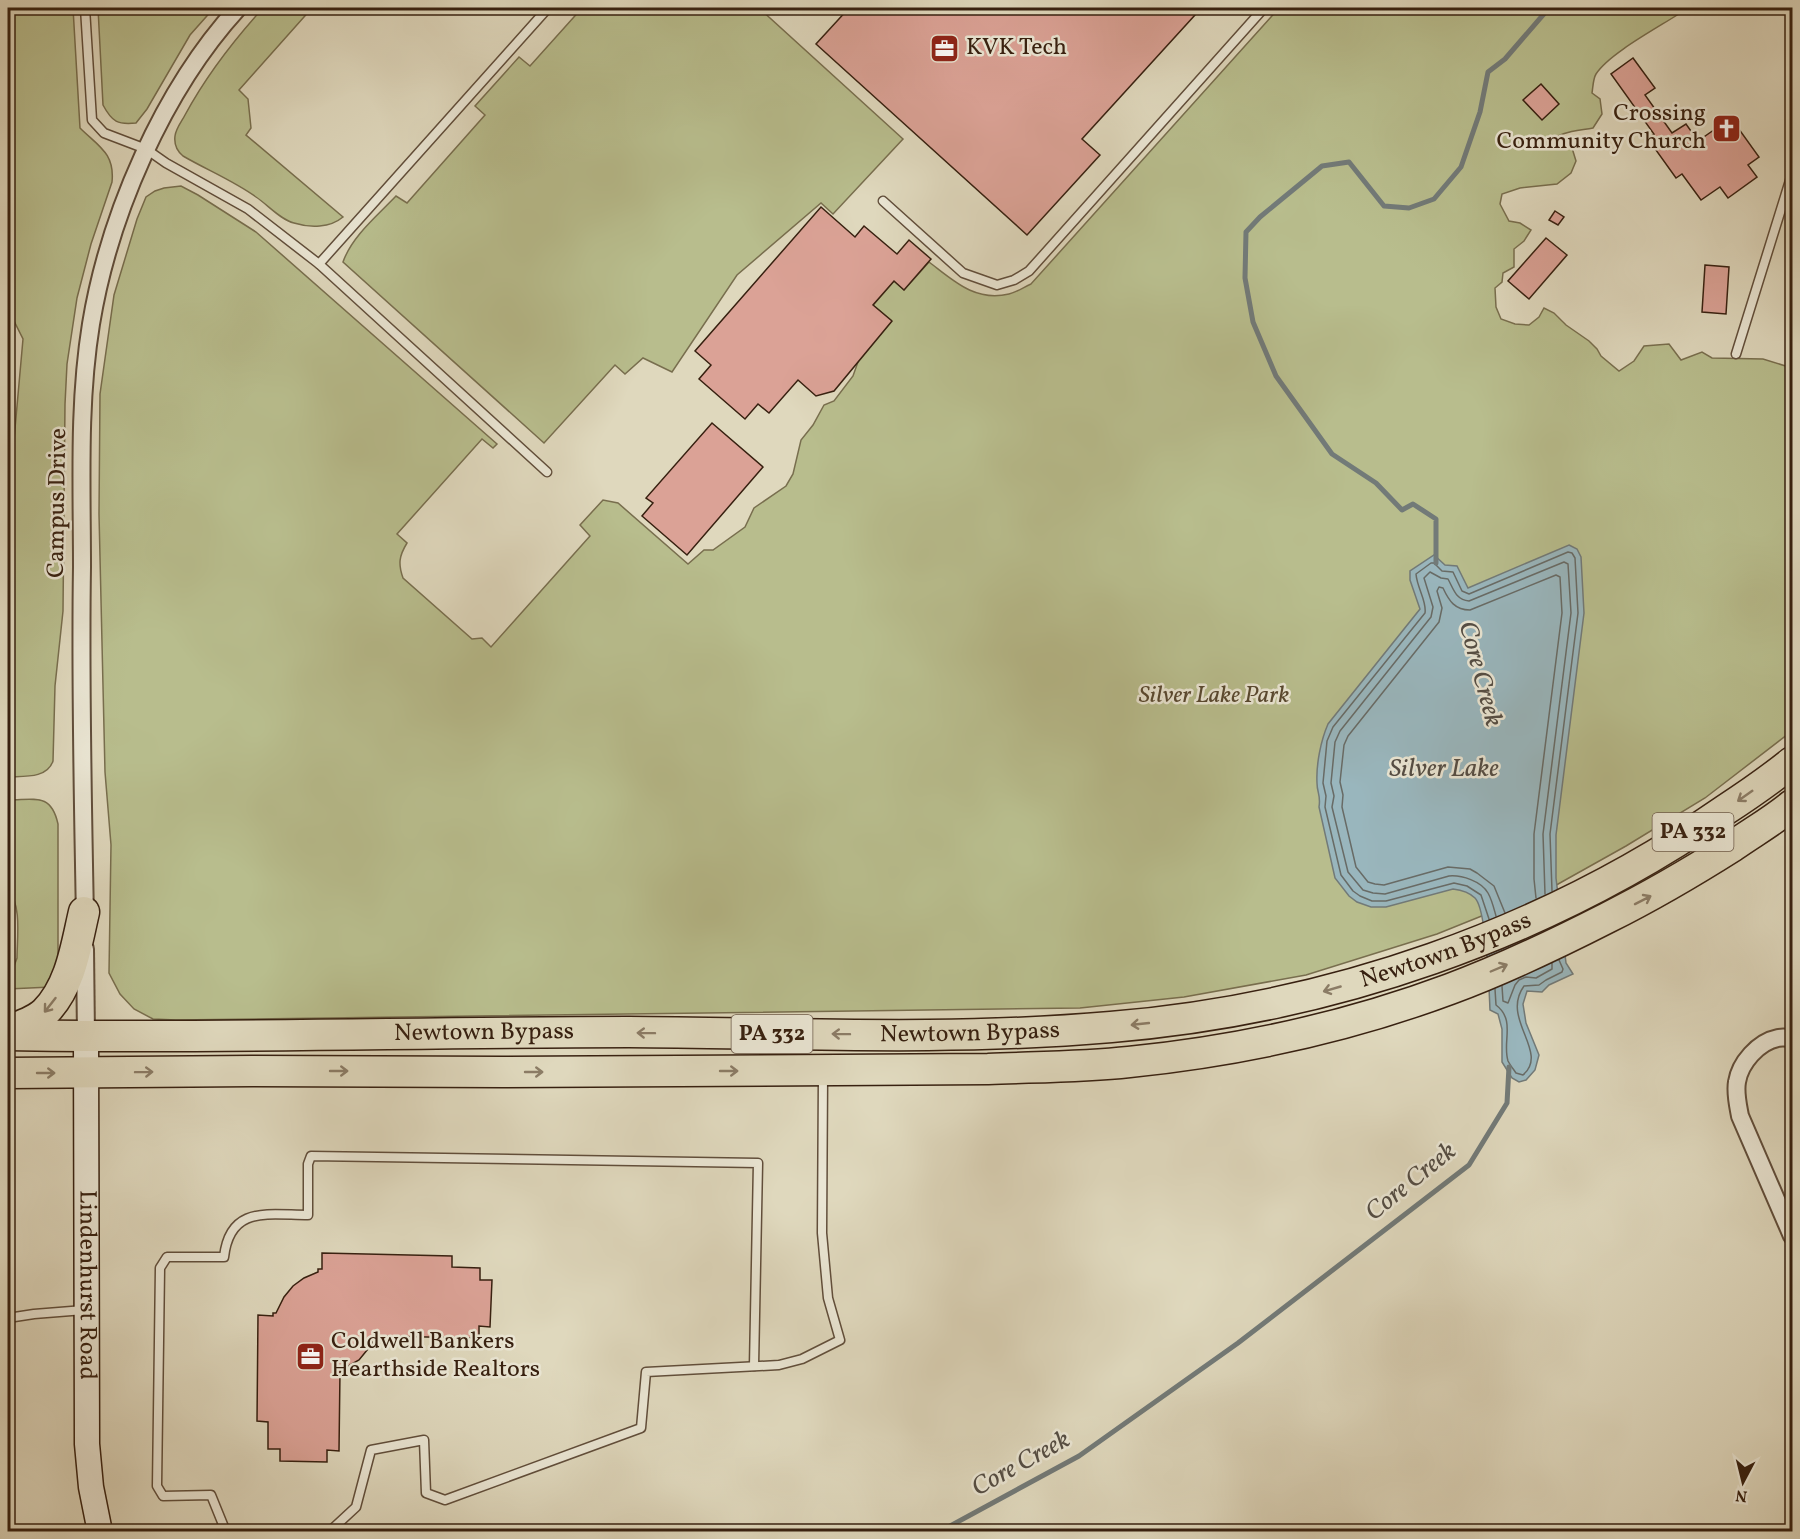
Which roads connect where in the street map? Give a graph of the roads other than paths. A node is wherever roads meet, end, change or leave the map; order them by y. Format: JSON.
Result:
{"nodes":[{"id":1,"x":85,"y":8,"type":"edge"},
{"id":2,"x":238,"y":8,"type":"edge"},
{"id":3,"x":548,"y":8,"type":"edge"},
{"id":4,"x":1264,"y":8,"type":"edge"},
{"id":5,"x":146,"y":150,"type":"junction"},
{"id":6,"x":1792,"y":174,"type":"edge"},
{"id":7,"x":883,"y":201,"type":"dead end"},
{"id":8,"x":319,"y":264,"type":"junction"},
{"id":9,"x":1736,"y":354,"type":"dead end"},
{"id":10,"x":547,"y":472,"type":"dead end"},
{"id":11,"x":1792,"y":762,"type":"edge"},
{"id":12,"x":1792,"y":805,"type":"edge"},
{"id":13,"x":84,"y":912,"type":"junction"},
{"id":14,"x":8,"y":1033,"type":"edge"},
{"id":15,"x":86,"y":1036,"type":"junction"},
{"id":16,"x":1792,"y":1038,"type":"edge"},
{"id":17,"x":823,"y":1070,"type":"junction"},
{"id":18,"x":85,"y":1072,"type":"junction"},
{"id":19,"x":8,"y":1073,"type":"edge"},
{"id":20,"x":1792,"y":1236,"type":"edge"},
{"id":21,"x":87,"y":1310,"type":"junction"},
{"id":22,"x":8,"y":1318,"type":"edge"},
{"id":23,"x":753,"y":1366,"type":"junction"},
{"id":24,"x":100,"y":1532,"type":"edge"},
{"id":25,"x":226,"y":1532,"type":"edge"},
{"id":26,"x":329,"y":1532,"type":"edge"}],
"edges":[{"from":1,"to":5,"type":"lane"},
{"from":2,"to":5,"type":"street","name":"Campus Drive"},
{"from":3,"to":8,"type":"lane"},
{"from":4,"to":7,"type":"lane"},
{"from":5,"to":8,"type":"lane"},
{"from":5,"to":13,"type":"street","name":"Campus Drive"},
{"from":6,"to":9,"type":"lane"},
{"from":8,"to":10,"type":"lane"},
{"from":11,"to":15,"type":"highway","name":"Newtown Bypass","number":"PA 332","one_way":true},
{"from":17,"to":12,"type":"highway","name":"Newtown Bypass","number":"PA 332","one_way":true},
{"from":13,"to":14,"type":"highway","one_way":true},
{"from":13,"to":15,"type":"street","name":"Campus Drive"},
{"from":14,"to":15,"type":"highway","number":"PA 332"},
{"from":15,"to":18,"type":"street","name":"Lindenhurst Road"},
{"from":16,"to":20,"type":"street"},
{"from":18,"to":17,"type":"highway","name":"Newtown Bypass","number":"PA 332","one_way":true},
{"from":17,"to":23,"type":"lane"},
{"from":19,"to":18,"type":"highway","number":"PA 332","one_way":true},
{"from":18,"to":21,"type":"street","name":"Lindenhurst Road"},
{"from":21,"to":22,"type":"lane"},
{"from":21,"to":24,"type":"street","name":"Lindenhurst Road"},
{"from":23,"to":25,"type":"lane"},
{"from":23,"to":26,"type":"lane"}]}
